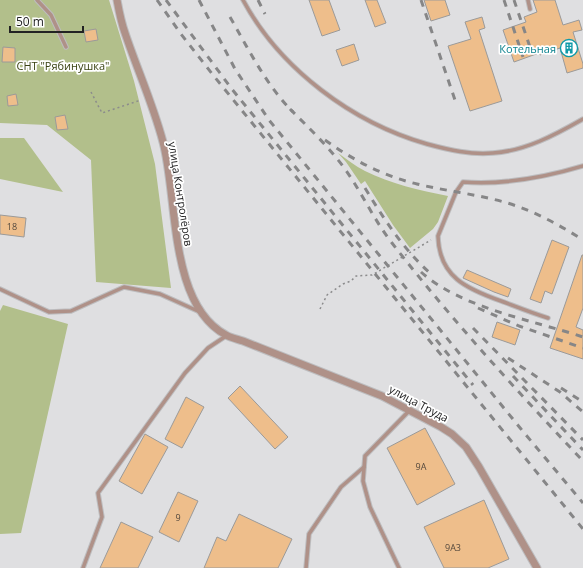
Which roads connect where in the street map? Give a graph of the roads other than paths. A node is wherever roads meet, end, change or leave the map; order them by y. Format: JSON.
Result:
{"nodes":[{"id":1,"x":37,"y":0,"type":"edge"},
{"id":2,"x":117,"y":0,"type":"edge"},
{"id":3,"x":244,"y":0,"type":"edge"},
{"id":4,"x":528,"y":0,"type":"edge"},
{"id":5,"x":530,"y":9,"type":"dead end"},
{"id":6,"x":66,"y":47,"type":"dead end"},
{"id":7,"x":583,"y":119,"type":"edge"},
{"id":8,"x":583,"y":166,"type":"edge"},
{"id":9,"x":0,"y":289,"type":"edge"},
{"id":10,"x":201,"y":312,"type":"junction"},
{"id":11,"x":548,"y":318,"type":"dead end"},
{"id":12,"x":226,"y":336,"type":"junction"},
{"id":13,"x":410,"y":410,"type":"junction"},
{"id":14,"x":364,"y":468,"type":"junction"},
{"id":15,"x":83,"y":568,"type":"edge"},
{"id":16,"x":306,"y":568,"type":"edge"},
{"id":17,"x":399,"y":568,"type":"edge"},
{"id":18,"x":537,"y":568,"type":"edge"}],
"edges":[{"from":1,"to":6,"type":"lane"},
{"from":2,"to":10,"type":"street","name":"улица Контролёров"},
{"from":3,"to":7,"type":"lane"},
{"from":4,"to":5,"type":"lane"},
{"from":8,"to":11,"type":"lane"},
{"from":9,"to":10,"type":"lane"},
{"from":10,"to":12,"type":"street","name":"улица Контролёров"},
{"from":12,"to":13,"type":"street","name":"улица Труда"},
{"from":12,"to":15,"type":"lane"},
{"from":13,"to":14,"type":"lane"},
{"from":13,"to":18,"type":"street","name":"улица Труда"},
{"from":14,"to":16,"type":"lane"},
{"from":14,"to":17,"type":"lane"}]}
